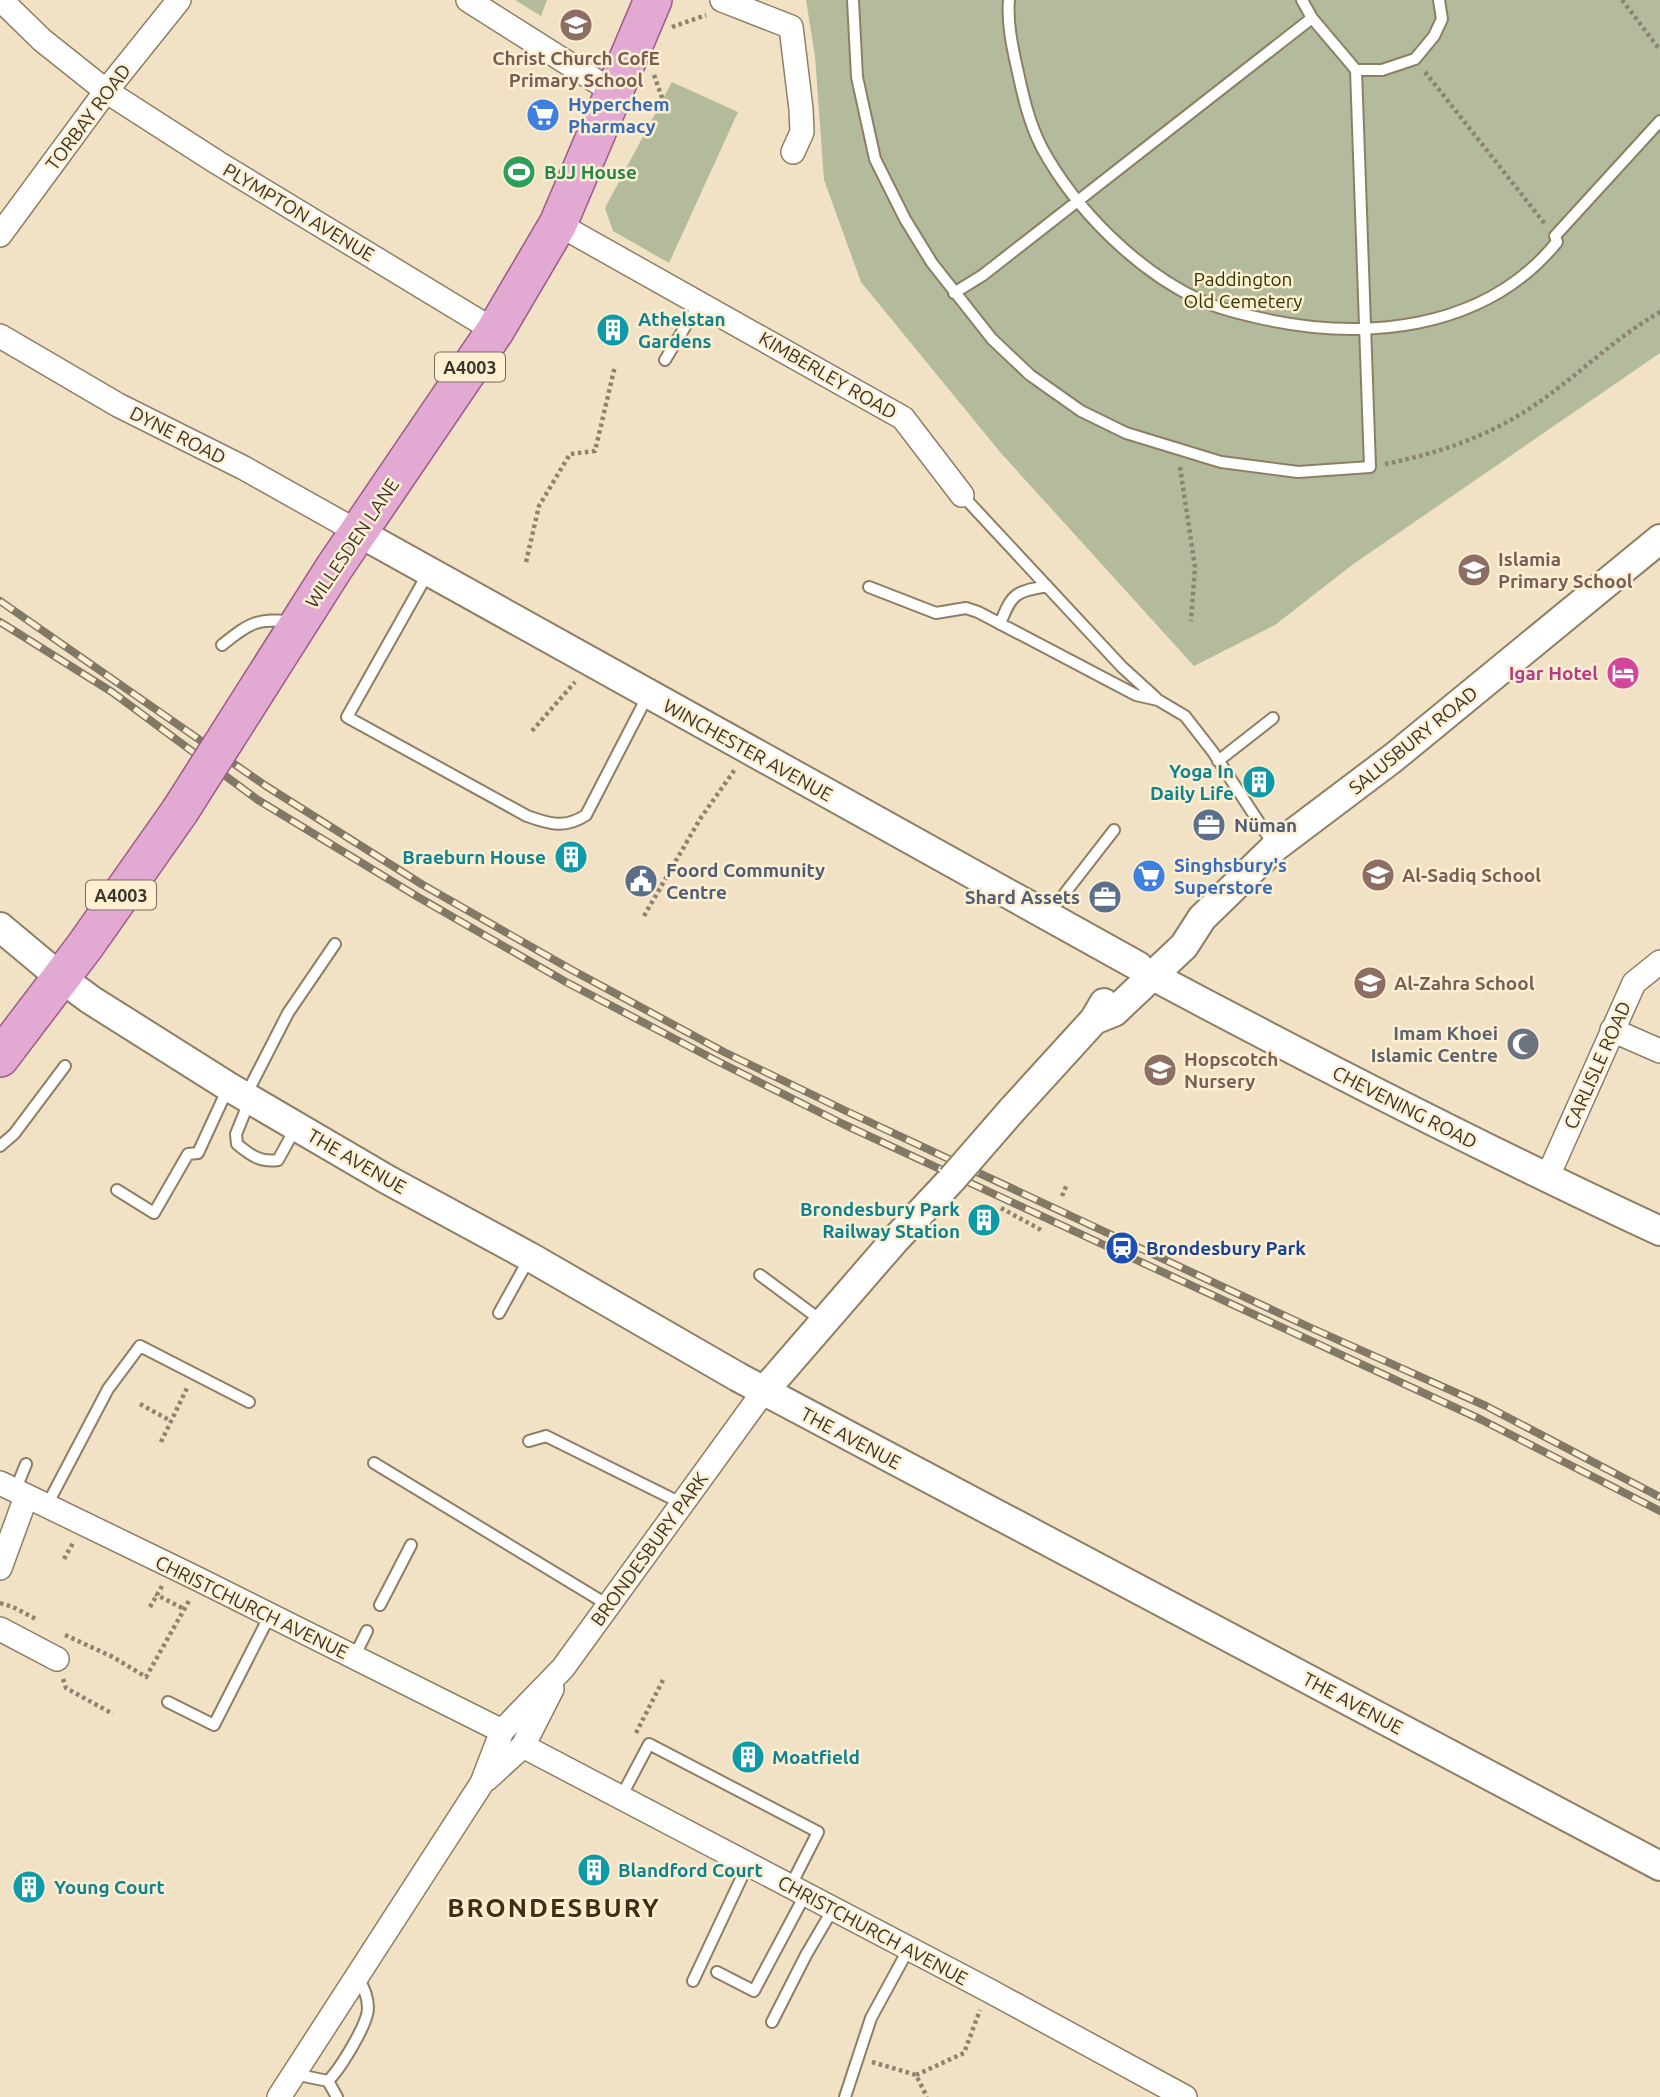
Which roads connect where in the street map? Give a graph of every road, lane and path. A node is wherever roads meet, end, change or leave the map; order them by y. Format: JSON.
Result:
{"nodes":[{"id":1,"x":1,"y":0,"type":"edge"},
{"id":2,"x":179,"y":0,"type":"edge"},
{"id":3,"x":468,"y":0,"type":"edge"},
{"id":4,"x":853,"y":0,"type":"edge"},
{"id":5,"x":1009,"y":0,"type":"edge"},
{"id":6,"x":1302,"y":0,"type":"edge"},
{"id":7,"x":1439,"y":0,"type":"edge"},
{"id":8,"x":1622,"y":0,"type":"edge"},
{"id":9,"x":718,"y":6,"type":"edge"},
{"id":10,"x":495,"y":7,"type":"edge"},
{"id":11,"x":659,"y":15,"type":"edge"},
{"id":12,"x":1312,"y":18,"type":"junction"},
{"id":13,"x":1660,"y":50,"type":"edge"},
{"id":14,"x":1415,"y":59,"type":"junction"},
{"id":15,"x":650,"y":64,"type":"dead end"},
{"id":16,"x":1356,"y":70,"type":"junction"},
{"id":17,"x":106,"y":91,"type":"junction"},
{"id":18,"x":615,"y":93,"type":"junction"},
{"id":19,"x":666,"y":110,"type":"dead end"},
{"id":20,"x":1660,"y":121,"type":"edge"},
{"id":21,"x":793,"y":152,"type":"dead end"},
{"id":22,"x":1078,"y":201,"type":"junction"},
{"id":23,"x":558,"y":224,"type":"junction"},
{"id":24,"x":0,"y":235,"type":"edge"},
{"id":25,"x":1555,"y":236,"type":"junction"},
{"id":26,"x":954,"y":293,"type":"junction"},
{"id":27,"x":699,"y":302,"type":"junction"},
{"id":28,"x":1660,"y":312,"type":"edge"},
{"id":29,"x":1366,"y":329,"type":"junction"},
{"id":30,"x":495,"y":331,"type":"junction"},
{"id":31,"x":0,"y":335,"type":"edge"},
{"id":32,"x":665,"y":360,"type":"dead end"},
{"id":33,"x":615,"y":366,"type":"dead end"},
{"id":34,"x":1175,"y":449,"type":"junction"},
{"id":35,"x":1370,"y":467,"type":"junction"},
{"id":36,"x":962,"y":495,"type":"joint"},
{"id":37,"x":358,"y":532,"type":"junction"},
{"id":38,"x":1660,"y":539,"type":"edge"},
{"id":39,"x":526,"y":562,"type":"dead end"},
{"id":40,"x":430,"y":570,"type":"junction"},
{"id":41,"x":1047,"y":586,"type":"junction"},
{"id":42,"x":869,"y":587,"type":"dead end"},
{"id":43,"x":300,"y":621,"type":"junction"},
{"id":44,"x":1191,"y":621,"type":"dead end"},
{"id":45,"x":1000,"y":624,"type":"junction"},
{"id":46,"x":222,"y":645,"type":"dead end"},
{"id":47,"x":592,"y":663,"type":"junction"},
{"id":48,"x":648,"y":695,"type":"junction"},
{"id":49,"x":1158,"y":700,"type":"junction"},
{"id":50,"x":1273,"y":718,"type":"dead end"},
{"id":51,"x":532,"y":731,"type":"dead end"},
{"id":52,"x":748,"y":750,"type":"junction"},
{"id":53,"x":1218,"y":761,"type":"junction"},
{"id":54,"x":1114,"y":830,"type":"dead end"},
{"id":55,"x":1275,"y":847,"type":"junction"},
{"id":56,"x":1048,"y":915,"type":"junction"},
{"id":57,"x":644,"y":916,"type":"dead end"},
{"id":58,"x":0,"y":927,"type":"edge"},
{"id":59,"x":335,"y":944,"type":"dead end"},
{"id":60,"x":1660,"y":962,"type":"edge"},
{"id":61,"x":1146,"y":971,"type":"junction"},
{"id":62,"x":61,"y":978,"type":"junction"},
{"id":63,"x":1612,"y":1030,"type":"junction"},
{"id":64,"x":1660,"y":1051,"type":"edge"},
{"id":65,"x":0,"y":1058,"type":"edge"},
{"id":66,"x":65,"y":1066,"type":"dead end"},
{"id":67,"x":241,"y":1094,"type":"junction"},
{"id":68,"x":296,"y":1126,"type":"junction"},
{"id":69,"x":0,"y":1146,"type":"edge"},
{"id":70,"x":1548,"y":1178,"type":"junction"},
{"id":71,"x":1067,"y":1184,"type":"dead end"},
{"id":72,"x":117,"y":1189,"type":"dead end"},
{"id":73,"x":1062,"y":1196,"type":"dead end"},
{"id":74,"x":1001,"y":1208,"type":"dead end"},
{"id":75,"x":1042,"y":1224,"type":"dead end"},
{"id":76,"x":1660,"y":1231,"type":"edge"},
{"id":77,"x":530,"y":1257,"type":"junction"},
{"id":78,"x":760,"y":1275,"type":"dead end"},
{"id":79,"x":499,"y":1313,"type":"dead end"},
{"id":80,"x":825,"y":1323,"type":"junction"},
{"id":81,"x":194,"y":1374,"type":"junction"},
{"id":82,"x":764,"y":1391,"type":"junction"},
{"id":83,"x":249,"y":1402,"type":"dead end"},
{"id":84,"x":140,"y":1404,"type":"dead end"},
{"id":85,"x":171,"y":1421,"type":"junction"},
{"id":86,"x":529,"y":1441,"type":"dead end"},
{"id":87,"x":160,"y":1442,"type":"dead end"},
{"id":88,"x":374,"y":1463,"type":"dead end"},
{"id":89,"x":26,"y":1464,"type":"dead end"},
{"id":90,"x":22,"y":1494,"type":"edge"},
{"id":91,"x":683,"y":1504,"type":"junction"},
{"id":92,"x":411,"y":1545,"type":"dead end"},
{"id":93,"x":71,"y":1548,"type":"dead end"},
{"id":94,"x":64,"y":1559,"type":"dead end"},
{"id":95,"x":0,"y":1568,"type":"edge"},
{"id":96,"x":200,"y":1580,"type":"junction"},
{"id":97,"x":161,"y":1588,"type":"dead end"},
{"id":98,"x":158,"y":1595,"type":"junction"},
{"id":99,"x":0,"y":1603,"type":"edge"},
{"id":100,"x":380,"y":1605,"type":"dead end"},
{"id":101,"x":608,"y":1605,"type":"junction"},
{"id":102,"x":150,"y":1607,"type":"dead end"},
{"id":103,"x":184,"y":1609,"type":"junction"},
{"id":104,"x":270,"y":1615,"type":"junction"},
{"id":105,"x":47,"y":1625,"type":"dead end"},
{"id":106,"x":0,"y":1629,"type":"edge"},
{"id":107,"x":367,"y":1631,"type":"dead end"},
{"id":108,"x":59,"y":1632,"type":"dead end"},
{"id":109,"x":87,"y":1645,"type":"junction"},
{"id":110,"x":354,"y":1657,"type":"junction"},
{"id":111,"x":57,"y":1659,"type":"junction"},
{"id":112,"x":563,"y":1668,"type":"junction"},
{"id":113,"x":168,"y":1702,"type":"dead end"},
{"id":114,"x":113,"y":1714,"type":"dead end"},
{"id":115,"x":502,"y":1731,"type":"junction"},
{"id":116,"x":523,"y":1746,"type":"junction"},
{"id":117,"x":482,"y":1783,"type":"junction"},
{"id":118,"x":621,"y":1797,"type":"junction"},
{"id":119,"x":748,"y":1864,"type":"junction"},
{"id":120,"x":1660,"y":1866,"type":"edge"},
{"id":121,"x":797,"y":1891,"type":"junction"},
{"id":122,"x":833,"y":1909,"type":"junction"},
{"id":123,"x":908,"y":1950,"type":"junction"},
{"id":124,"x":717,"y":1972,"type":"dead end"},
{"id":125,"x":356,"y":1974,"type":"junction"},
{"id":126,"x":693,"y":1981,"type":"dead end"},
{"id":127,"x":990,"y":1991,"type":"junction"},
{"id":128,"x":772,"y":2022,"type":"dead end"},
{"id":129,"x":858,"y":2058,"type":"junction"},
{"id":130,"x":294,"y":2074,"type":"junction"},
{"id":131,"x":916,"y":2075,"type":"junction"},
{"id":132,"x":328,"y":2081,"type":"junction"},
{"id":133,"x":1171,"y":2094,"type":"edge"},
{"id":134,"x":279,"y":2097,"type":"edge"},
{"id":135,"x":337,"y":2097,"type":"edge"},
{"id":136,"x":845,"y":2097,"type":"edge"},
{"id":137,"x":927,"y":2097,"type":"edge"}],
"edges":[{"from":1,"to":17,"type":"street","name":"PLYMPTON AVENUE"},
{"from":2,"to":17,"type":"street","name":"TORBAY ROAD"},
{"from":3,"to":10,"type":"street"},
{"from":4,"to":26,"type":"lane"},
{"from":5,"to":22,"type":"lane"},
{"from":6,"to":12,"type":"lane"},
{"from":7,"to":14,"type":"lane"},
{"from":8,"to":13,"type":"path"},
{"from":9,"to":11,"type":"path"},
{"from":9,"to":21,"type":"street"},
{"from":10,"to":18,"type":"street"},
{"from":11,"to":18,"type":"main road","name":"WILLESDEN LANE","number":"A4003"},
{"from":12,"to":16,"type":"lane"},
{"from":12,"to":22,"type":"lane"},
{"from":14,"to":16,"type":"lane"},
{"from":14,"to":25,"type":"path"},
{"from":15,"to":19,"type":"path"},
{"from":16,"to":29,"type":"lane"},
{"from":17,"to":24,"type":"street","name":"TORBAY ROAD"},
{"from":17,"to":30,"type":"street","name":"PLYMPTON AVENUE"},
{"from":18,"to":23,"type":"main road","name":"WILLESDEN LANE","number":"A4003"},
{"from":20,"to":25,"type":"lane"},
{"from":22,"to":26,"type":"lane"},
{"from":22,"to":29,"type":"lane"},
{"from":23,"to":27,"type":"street","name":"KIMBERLEY ROAD"},
{"from":23,"to":30,"type":"main road","name":"WILLESDEN LANE","number":"A4003"},
{"from":25,"to":29,"type":"lane"},
{"from":26,"to":34,"type":"lane"},
{"from":27,"to":32,"type":"lane"},
{"from":27,"to":36,"type":"street","name":"KIMBERLEY ROAD"},
{"from":28,"to":35,"type":"path"},
{"from":29,"to":35,"type":"lane"},
{"from":30,"to":37,"type":"main road","name":"WILLESDEN LANE","number":"A4003"},
{"from":31,"to":37,"type":"street","name":"DYNE ROAD"},
{"from":33,"to":39,"type":"path"},
{"from":34,"to":35,"type":"lane"},
{"from":34,"to":44,"type":"path"},
{"from":36,"to":41,"type":"lane"},
{"from":37,"to":40,"type":"street","name":"WINCHESTER AVENUE"},
{"from":37,"to":43,"type":"main road","name":"WILLESDEN LANE","number":"A4003"},
{"from":38,"to":55,"type":"street","name":"SALUSBURY ROAD"},
{"from":40,"to":47,"type":"street","name":"WINCHESTER AVENUE"},
{"from":40,"to":48,"type":"lane"},
{"from":41,"to":45,"type":"lane"},
{"from":41,"to":49,"type":"lane"},
{"from":42,"to":45,"type":"lane"},
{"from":43,"to":46,"type":"lane"},
{"from":43,"to":62,"type":"main road","name":"WILLESDEN LANE","number":"A4003","bridge":true},
{"from":45,"to":49,"type":"lane"},
{"from":47,"to":48,"type":"street","name":"WINCHESTER AVENUE"},
{"from":47,"to":51,"type":"path"},
{"from":48,"to":52,"type":"street","name":"WINCHESTER AVENUE"},
{"from":49,"to":53,"type":"lane"},
{"from":50,"to":53,"type":"lane"},
{"from":52,"to":56,"type":"street","name":"WINCHESTER AVENUE"},
{"from":52,"to":57,"type":"path"},
{"from":53,"to":55,"type":"lane"},
{"from":54,"to":56,"type":"lane"},
{"from":55,"to":61,"type":"street","name":"SALUSBURY ROAD"},
{"from":56,"to":61,"type":"street","name":"WINCHESTER AVENUE"},
{"from":58,"to":62,"type":"street","name":"THE AVENUE"},
{"from":59,"to":67,"type":"lane"},
{"from":60,"to":63,"type":"street","name":"CARLISLE ROAD"},
{"from":61,"to":70,"type":"street","name":"CHEVENING ROAD"},
{"from":61,"to":80,"type":"street","name":"BRONDESBURY PARK","bridge":true},
{"from":62,"to":65,"type":"main road","name":"WILLESDEN LANE","number":"A4003"},
{"from":62,"to":67,"type":"street","name":"THE AVENUE"},
{"from":63,"to":64,"type":"street"},
{"from":63,"to":70,"type":"street","name":"CARLISLE ROAD"},
{"from":66,"to":69,"type":"lane"},
{"from":67,"to":68,"type":"street","name":"THE AVENUE"},
{"from":67,"to":68,"type":"lane"},
{"from":67,"to":72,"type":"lane"},
{"from":68,"to":77,"type":"street","name":"THE AVENUE"},
{"from":70,"to":76,"type":"street","name":"CHEVENING ROAD"},
{"from":71,"to":73,"type":"path"},
{"from":74,"to":75,"type":"path"},
{"from":77,"to":79,"type":"lane"},
{"from":77,"to":82,"type":"street","name":"THE AVENUE"},
{"from":78,"to":80,"type":"lane"},
{"from":80,"to":82,"type":"street","name":"BRONDESBURY PARK"},
{"from":81,"to":83,"type":"lane"},
{"from":81,"to":85,"type":"path"},
{"from":81,"to":90,"type":"lane"},
{"from":82,"to":91,"type":"street","name":"BRONDESBURY PARK"},
{"from":82,"to":120,"type":"street","name":"THE AVENUE"},
{"from":84,"to":85,"type":"path"},
{"from":85,"to":87,"type":"path"},
{"from":86,"to":91,"type":"lane"},
{"from":88,"to":101,"type":"lane"},
{"from":89,"to":90,"type":"lane"},
{"from":90,"to":95,"type":"street"},
{"from":90,"to":96,"type":"street","name":"CHRISTCHURCH AVENUE"},
{"from":91,"to":101,"type":"street","name":"BRONDESBURY PARK"},
{"from":92,"to":100,"type":"lane"},
{"from":93,"to":94,"type":"path"},
{"from":96,"to":103,"type":"path"},
{"from":96,"to":104,"type":"street","name":"CHRISTCHURCH AVENUE"},
{"from":97,"to":98,"type":"path"},
{"from":98,"to":102,"type":"path"},
{"from":98,"to":103,"type":"path"},
{"from":99,"to":105,"type":"path"},
{"from":101,"to":112,"type":"street","name":"BRONDESBURY PARK"},
{"from":103,"to":109,"type":"path"},
{"from":104,"to":110,"type":"street","name":"CHRISTCHURCH AVENUE"},
{"from":104,"to":113,"type":"lane"},
{"from":106,"to":111,"type":"street"},
{"from":107,"to":110,"type":"lane"},
{"from":108,"to":109,"type":"path"},
{"from":109,"to":111,"type":"path"},
{"from":110,"to":115,"type":"street","name":"CHRISTCHURCH AVENUE"},
{"from":111,"to":114,"type":"path"},
{"from":112,"to":115,"type":"street","name":"BRONDESBURY PARK"},
{"from":112,"to":116,"type":"street","name":"BRONDESBURY PARK"},
{"from":115,"to":117,"type":"street","name":"BRONDESBURY PARK"},
{"from":116,"to":117,"type":"street","name":"BRONDESBURY PARK"},
{"from":116,"to":118,"type":"street","name":"CHRISTCHURCH AVENUE"},
{"from":117,"to":125,"type":"street","name":"BRONDESBURY PARK"},
{"from":118,"to":119,"type":"street","name":"CHRISTCHURCH AVENUE"},
{"from":118,"to":121,"type":"lane"},
{"from":119,"to":121,"type":"street","name":"CHRISTCHURCH AVENUE"},
{"from":119,"to":126,"type":"lane"},
{"from":121,"to":122,"type":"street","name":"CHRISTCHURCH AVENUE"},
{"from":121,"to":124,"type":"lane"},
{"from":122,"to":123,"type":"street","name":"CHRISTCHURCH AVENUE"},
{"from":122,"to":128,"type":"lane"},
{"from":123,"to":127,"type":"street","name":"CHRISTCHURCH AVENUE"},
{"from":123,"to":129,"type":"lane"},
{"from":125,"to":130,"type":"street","name":"BRONDESBURY PARK"},
{"from":125,"to":132,"type":"lane"},
{"from":127,"to":131,"type":"path"},
{"from":127,"to":133,"type":"street","name":"CHRISTCHURCH AVENUE"},
{"from":129,"to":131,"type":"path"},
{"from":129,"to":136,"type":"lane"},
{"from":130,"to":132,"type":"lane"},
{"from":130,"to":134,"type":"street","name":"BRONDESBURY PARK"},
{"from":131,"to":137,"type":"path"},
{"from":132,"to":135,"type":"lane"}]}
